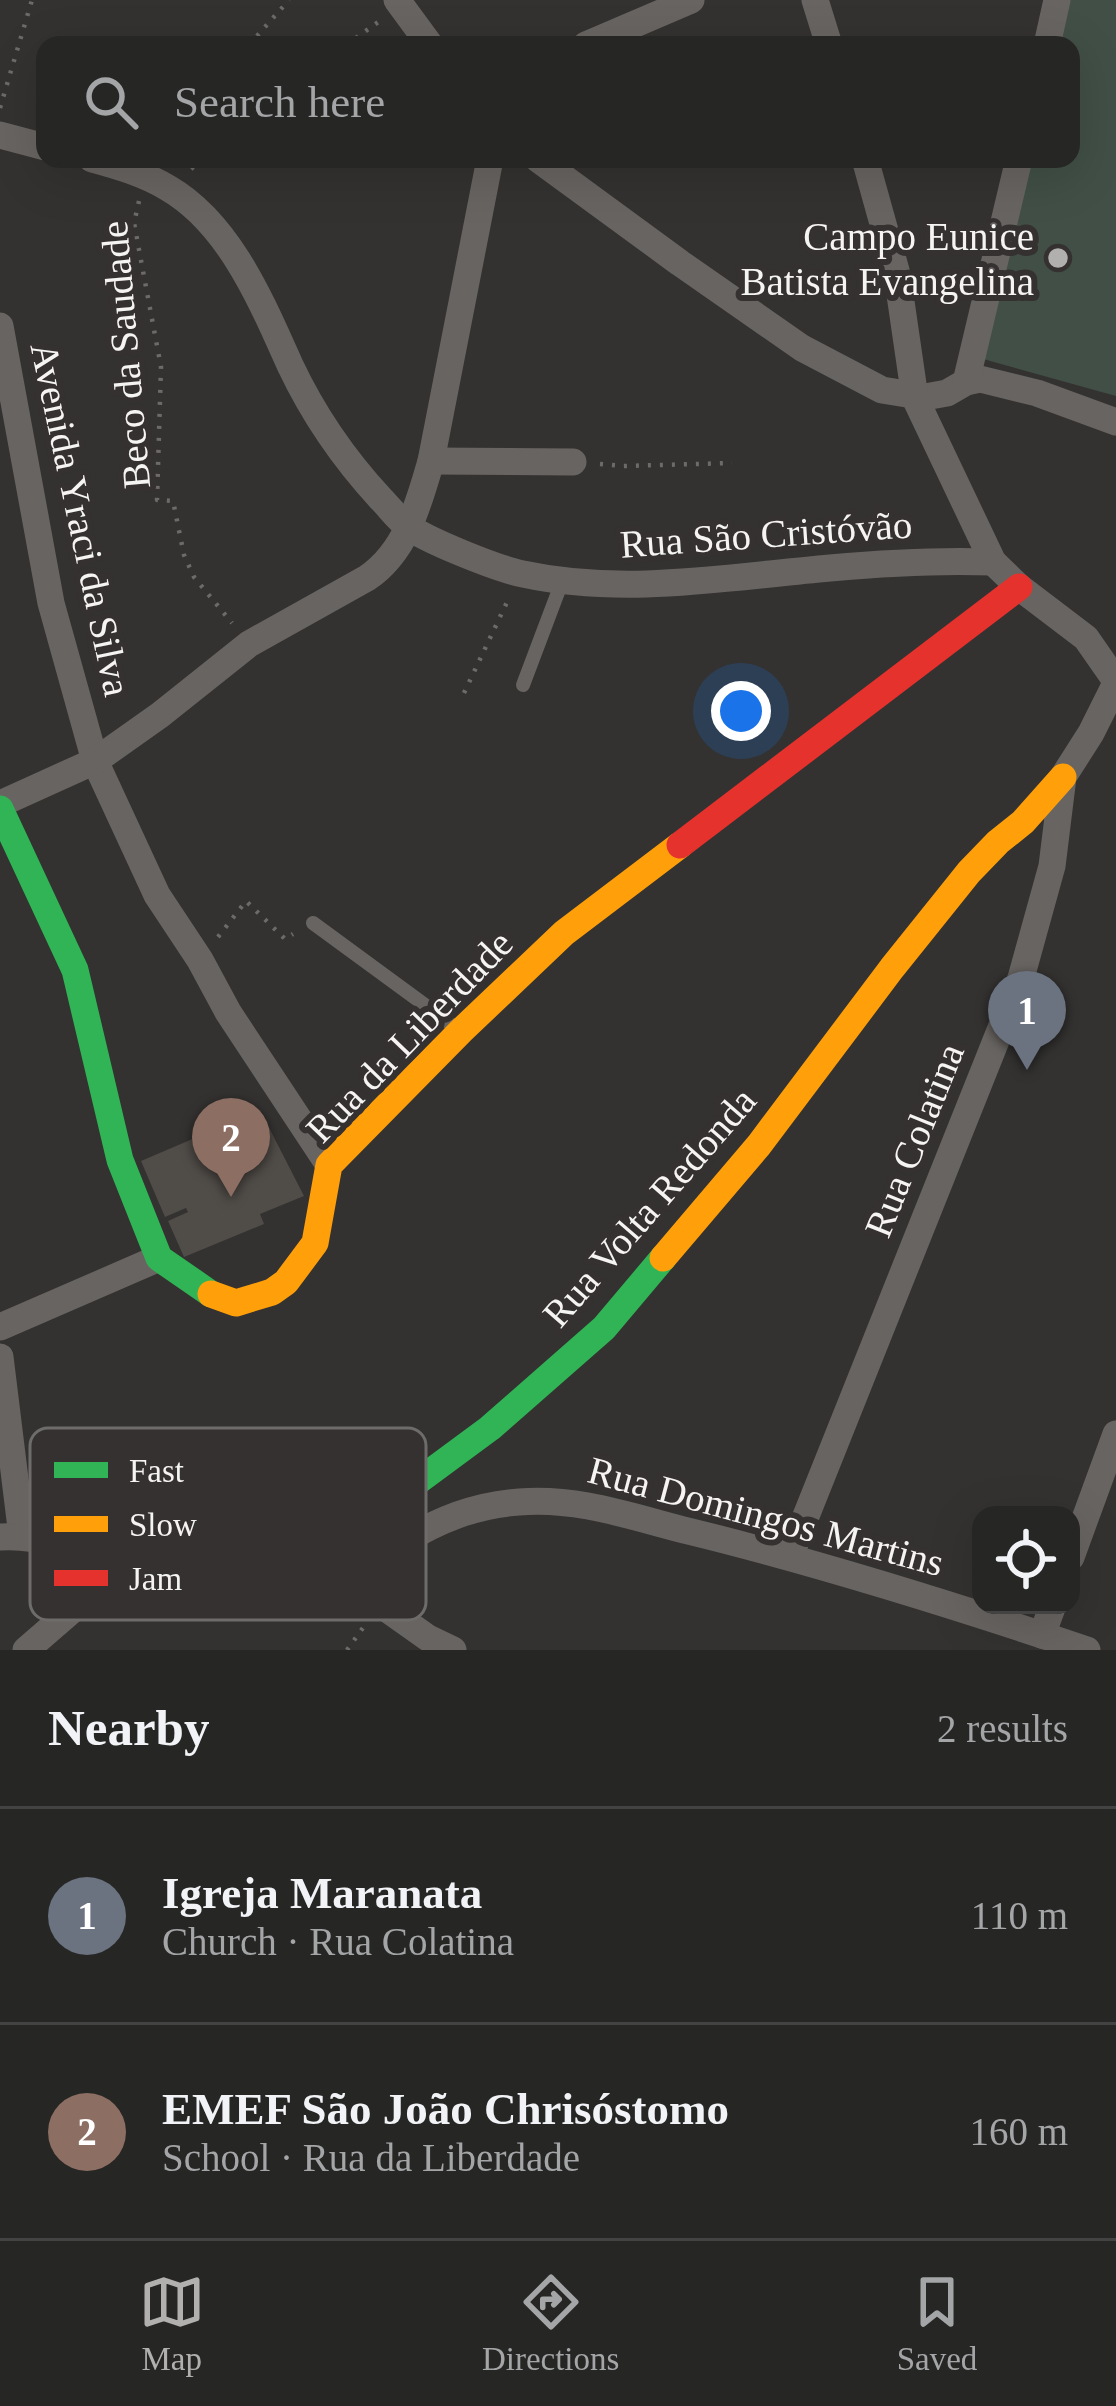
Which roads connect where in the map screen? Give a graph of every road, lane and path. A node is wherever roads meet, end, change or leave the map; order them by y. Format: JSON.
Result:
{"nodes":[{"id":1,"x":32,"y":0,"type":"edge"},
{"id":2,"x":289,"y":0,"type":"edge"},
{"id":3,"x":691,"y":0,"type":"edge"},
{"id":4,"x":815,"y":0,"type":"edge"},
{"id":5,"x":1057,"y":0,"type":"edge"},
{"id":6,"x":399,"y":2,"type":"edge"},
{"id":7,"x":257,"y":36,"type":"edge"},
{"id":8,"x":357,"y":36,"type":"edge"},
{"id":9,"x":424,"y":36,"type":"edge"},
{"id":10,"x":607,"y":36,"type":"edge"},
{"id":11,"x":827,"y":36,"type":"edge"},
{"id":12,"x":1049,"y":36,"type":"edge"},
{"id":13,"x":0,"y":108,"type":"edge"},
{"id":14,"x":0,"y":135,"type":"edge"},
{"id":15,"x":36,"y":145,"type":"edge"},
{"id":16,"x":118,"y":168,"type":"edge"},
{"id":17,"x":488,"y":168,"type":"edge"},
{"id":18,"x":550,"y":168,"type":"edge"},
{"id":19,"x":868,"y":168,"type":"edge"},
{"id":20,"x":1017,"y":168,"type":"edge"},
{"id":21,"x":150,"y":179,"type":"junction"},
{"id":22,"x":0,"y":326,"type":"edge"},
{"id":23,"x":966,"y":382,"type":"junction"},
{"id":24,"x":915,"y":398,"type":"junction"},
{"id":25,"x":1116,"y":422,"type":"edge"},
{"id":26,"x":431,"y":461,"type":"junction"},
{"id":27,"x":573,"y":462,"type":"joint"},
{"id":28,"x":732,"y":463,"type":"dead end"},
{"id":29,"x":408,"y":527,"type":"junction"},
{"id":30,"x":993,"y":562,"type":"junction"},
{"id":31,"x":520,"y":574,"type":"junction"},
{"id":32,"x":563,"y":579,"type":"junction"},
{"id":33,"x":1019,"y":587,"type":"junction"},
{"id":34,"x":249,"y":644,"type":"junction"},
{"id":35,"x":1116,"y":682,"type":"edge"},
{"id":36,"x":523,"y":685,"type":"dead end"},
{"id":37,"x":464,"y":693,"type":"dead end"},
{"id":38,"x":94,"y":760,"type":"junction"},
{"id":39,"x":1064,"y":777,"type":"junction"},
{"id":40,"x":0,"y":807,"type":"edge"},
{"id":41,"x":314,"y":922,"type":"joint"},
{"id":42,"x":200,"y":960,"type":"junction"},
{"id":43,"x":461,"y":1031,"type":"junction"},
{"id":44,"x":329,"y":1165,"type":"junction"},
{"id":45,"x":159,"y":1258,"type":"junction"},
{"id":46,"x":0,"y":1327,"type":"edge"},
{"id":47,"x":0,"y":1357,"type":"edge"},
{"id":48,"x":1116,"y":1434,"type":"edge"},
{"id":49,"x":426,"y":1475,"type":"edge"},
{"id":50,"x":426,"y":1528,"type":"edge"},
{"id":51,"x":1080,"y":1532,"type":"edge"},
{"id":52,"x":11,"y":1536,"type":"edge"},
{"id":53,"x":790,"y":1556,"type":"junction"},
{"id":54,"x":1050,"y":1614,"type":"edge"},
{"id":55,"x":61,"y":1620,"type":"edge"},
{"id":56,"x":403,"y":1620,"type":"edge"},
{"id":57,"x":1042,"y":1635,"type":"junction"},
{"id":58,"x":26,"y":1650,"type":"edge"},
{"id":59,"x":453,"y":1650,"type":"edge"},
{"id":60,"x":1088,"y":1650,"type":"edge"}],
"edges":[{"from":1,"to":13,"type":"path"},
{"from":2,"to":7,"type":"path"},
{"from":3,"to":10,"type":"street"},
{"from":4,"to":11,"type":"street"},
{"from":5,"to":12,"type":"street"},
{"from":6,"to":8,"type":"path"},
{"from":6,"to":9,"type":"street"},
{"from":14,"to":15,"type":"street"},
{"from":16,"to":21,"type":"street","name":"Rua São Cristóvão"},
{"from":17,"to":26,"type":"street"},
{"from":18,"to":24,"type":"street"},
{"from":19,"to":24,"type":"street"},
{"from":20,"to":23,"type":"street"},
{"from":21,"to":29,"type":"street","name":"Rua São Cristóvão"},
{"from":21,"to":34,"type":"path","name":"Beco da Saudade"},
{"from":22,"to":38,"type":"street","name":"Avenida Yraci da Silva"},
{"from":23,"to":24,"type":"street"},
{"from":23,"to":25,"type":"street"},
{"from":24,"to":30,"type":"street"},
{"from":26,"to":27,"type":"street"},
{"from":26,"to":29,"type":"street"},
{"from":27,"to":28,"type":"path"},
{"from":29,"to":31,"type":"street","name":"Rua São Cristóvão"},
{"from":29,"to":34,"type":"street"},
{"from":30,"to":32,"type":"street","name":"Rua São Cristóvão"},
{"from":30,"to":33,"type":"street"},
{"from":31,"to":32,"type":"street","name":"Rua São Cristóvão"},
{"from":31,"to":37,"type":"path"},
{"from":32,"to":36,"type":"lane"},
{"from":33,"to":35,"type":"street"},
{"from":33,"to":43,"type":"street","name":"Rua da Liberdade"},
{"from":34,"to":38,"type":"street"},
{"from":35,"to":39,"type":"street","name":"Rua Colatina"},
{"from":38,"to":40,"type":"street"},
{"from":38,"to":42,"type":"street","name":"Avenida Yraci da Silva"},
{"from":39,"to":49,"type":"street","name":"Rua Volta Redonda"},
{"from":39,"to":53,"type":"street","name":"Rua Colatina"},
{"from":40,"to":45,"type":"street"},
{"from":41,"to":42,"type":"path"},
{"from":41,"to":43,"type":"lane"},
{"from":42,"to":44,"type":"street","name":"Avenida Yraci da Silva"},
{"from":43,"to":44,"type":"street","name":"Rua da Liberdade"},
{"from":44,"to":45,"type":"street","name":"Rua da Liberdade"},
{"from":45,"to":46,"type":"street"},
{"from":47,"to":52,"type":"street"},
{"from":48,"to":51,"type":"street"},
{"from":50,"to":53,"type":"street","name":"Rua Domingos Martins"},
{"from":53,"to":57,"type":"street","name":"Rua Domingos Martins"},
{"from":54,"to":57,"type":"street"},
{"from":55,"to":58,"type":"street"},
{"from":56,"to":59,"type":"street"},
{"from":57,"to":60,"type":"street","name":"Rua Domingos Martins"}]}
